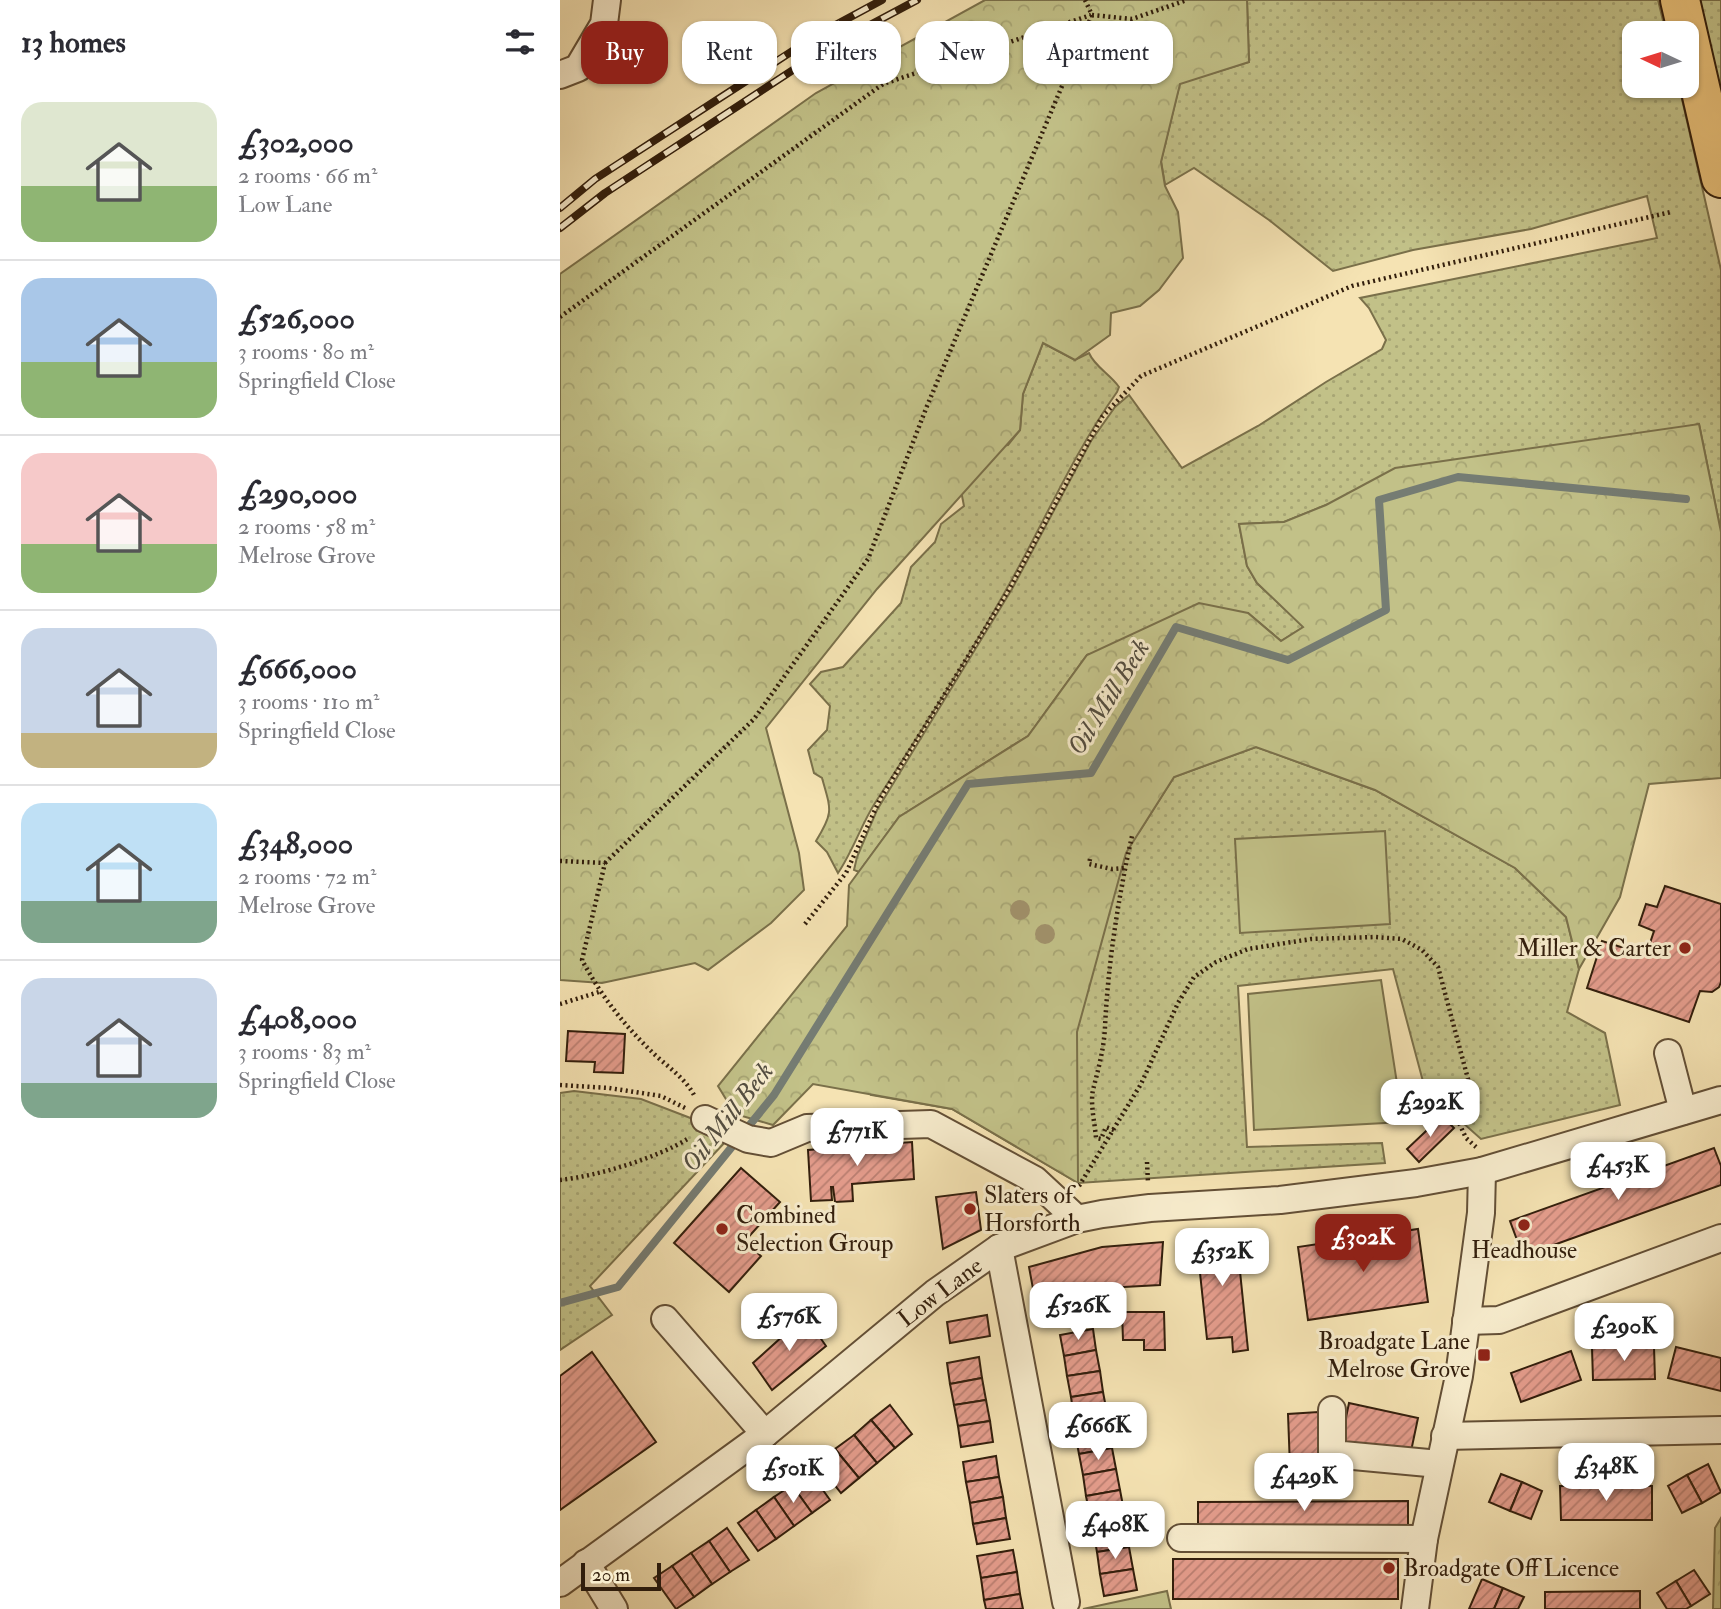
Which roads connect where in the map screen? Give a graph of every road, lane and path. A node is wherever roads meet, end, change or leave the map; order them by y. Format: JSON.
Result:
{"nodes":[{"id":1,"x":607,"y":0,"type":"edge"},
{"id":2,"x":1085,"y":0,"type":"edge"},
{"id":3,"x":1187,"y":0,"type":"edge"},
{"id":4,"x":1679,"y":0,"type":"edge"},
{"id":5,"x":1092,"y":15,"type":"junction"},
{"id":6,"x":560,"y":75,"type":"edge"},
{"id":7,"x":1720,"y":172,"type":"edge"},
{"id":8,"x":1671,"y":212,"type":"dead end"},
{"id":9,"x":560,"y":317,"type":"edge"},
{"id":10,"x":1132,"y":836,"type":"dead end"},
{"id":11,"x":1090,"y":859,"type":"dead end"},
{"id":12,"x":560,"y":860,"type":"edge"},
{"id":13,"x":605,"y":863,"type":"junction"},
{"id":14,"x":1125,"y":868,"type":"junction"},
{"id":15,"x":805,"y":924,"type":"dead end"},
{"id":16,"x":599,"y":992,"type":"junction"},
{"id":17,"x":560,"y":1004,"type":"edge"},
{"id":18,"x":1668,"y":1052,"type":"dead end"},
{"id":19,"x":560,"y":1085,"type":"edge"},
{"id":20,"x":1423,"y":1090,"type":"dead end"},
{"id":21,"x":1472,"y":1094,"type":"dead end"},
{"id":22,"x":1719,"y":1106,"type":"edge"},
{"id":23,"x":1683,"y":1111,"type":"junction"},
{"id":24,"x":713,"y":1123,"type":"junction"},
{"id":25,"x":1114,"y":1130,"type":"junction"},
{"id":26,"x":1482,"y":1171,"type":"junction"},
{"id":27,"x":560,"y":1180,"type":"edge"},
{"id":28,"x":1075,"y":1192,"type":"dead end"},
{"id":29,"x":1077,"y":1219,"type":"junction"},
{"id":30,"x":1721,"y":1238,"type":"edge"},
{"id":31,"x":999,"y":1248,"type":"junction"},
{"id":32,"x":665,"y":1319,"type":"dead end"},
{"id":33,"x":1466,"y":1321,"type":"junction"},
{"id":34,"x":1332,"y":1410,"type":"dead end"},
{"id":35,"x":1721,"y":1430,"type":"edge"},
{"id":36,"x":765,"y":1434,"type":"junction"},
{"id":37,"x":1445,"y":1436,"type":"junction"},
{"id":38,"x":1439,"y":1464,"type":"junction"},
{"id":39,"x":1181,"y":1538,"type":"dead end"},
{"id":40,"x":1424,"y":1539,"type":"junction"},
{"id":41,"x":586,"y":1563,"type":"junction"},
{"id":42,"x":560,"y":1583,"type":"edge"},
{"id":43,"x":1066,"y":1602,"type":"dead end"},
{"id":44,"x":614,"y":1609,"type":"edge"},
{"id":45,"x":1415,"y":1609,"type":"edge"}],
"edges":[{"from":1,"to":6,"type":"street"},
{"from":2,"to":5,"type":"path"},
{"from":3,"to":5,"type":"path"},
{"from":4,"to":7,"type":"highway"},
{"from":5,"to":9,"type":"path"},
{"from":5,"to":13,"type":"path"},
{"from":8,"to":15,"type":"path"},
{"from":10,"to":14,"type":"path"},
{"from":11,"to":14,"type":"path"},
{"from":12,"to":13,"type":"path"},
{"from":13,"to":16,"type":"path"},
{"from":14,"to":25,"type":"path"},
{"from":16,"to":17,"type":"path"},
{"from":16,"to":24,"type":"path"},
{"from":18,"to":23,"type":"street"},
{"from":19,"to":24,"type":"path"},
{"from":20,"to":26,"type":"path"},
{"from":21,"to":25,"type":"path"},
{"from":22,"to":23,"type":"street","name":"Low Lane"},
{"from":23,"to":26,"type":"street","name":"Low Lane"},
{"from":24,"to":27,"type":"path"},
{"from":24,"to":29,"type":"street"},
{"from":25,"to":28,"type":"path"},
{"from":26,"to":29,"type":"street","name":"Low Lane"},
{"from":26,"to":33,"type":"street"},
{"from":29,"to":31,"type":"street","name":"Low Lane"},
{"from":30,"to":33,"type":"street"},
{"from":31,"to":36,"type":"street","name":"Low Lane"},
{"from":31,"to":43,"type":"street"},
{"from":32,"to":36,"type":"street"},
{"from":33,"to":37,"type":"street"},
{"from":34,"to":38,"type":"street"},
{"from":35,"to":37,"type":"street"},
{"from":36,"to":41,"type":"street","name":"Low Lane"},
{"from":37,"to":38,"type":"street"},
{"from":38,"to":40,"type":"street"},
{"from":39,"to":40,"type":"street"},
{"from":40,"to":45,"type":"street"},
{"from":41,"to":42,"type":"street","name":"Low Lane"},
{"from":41,"to":44,"type":"street"}]}
